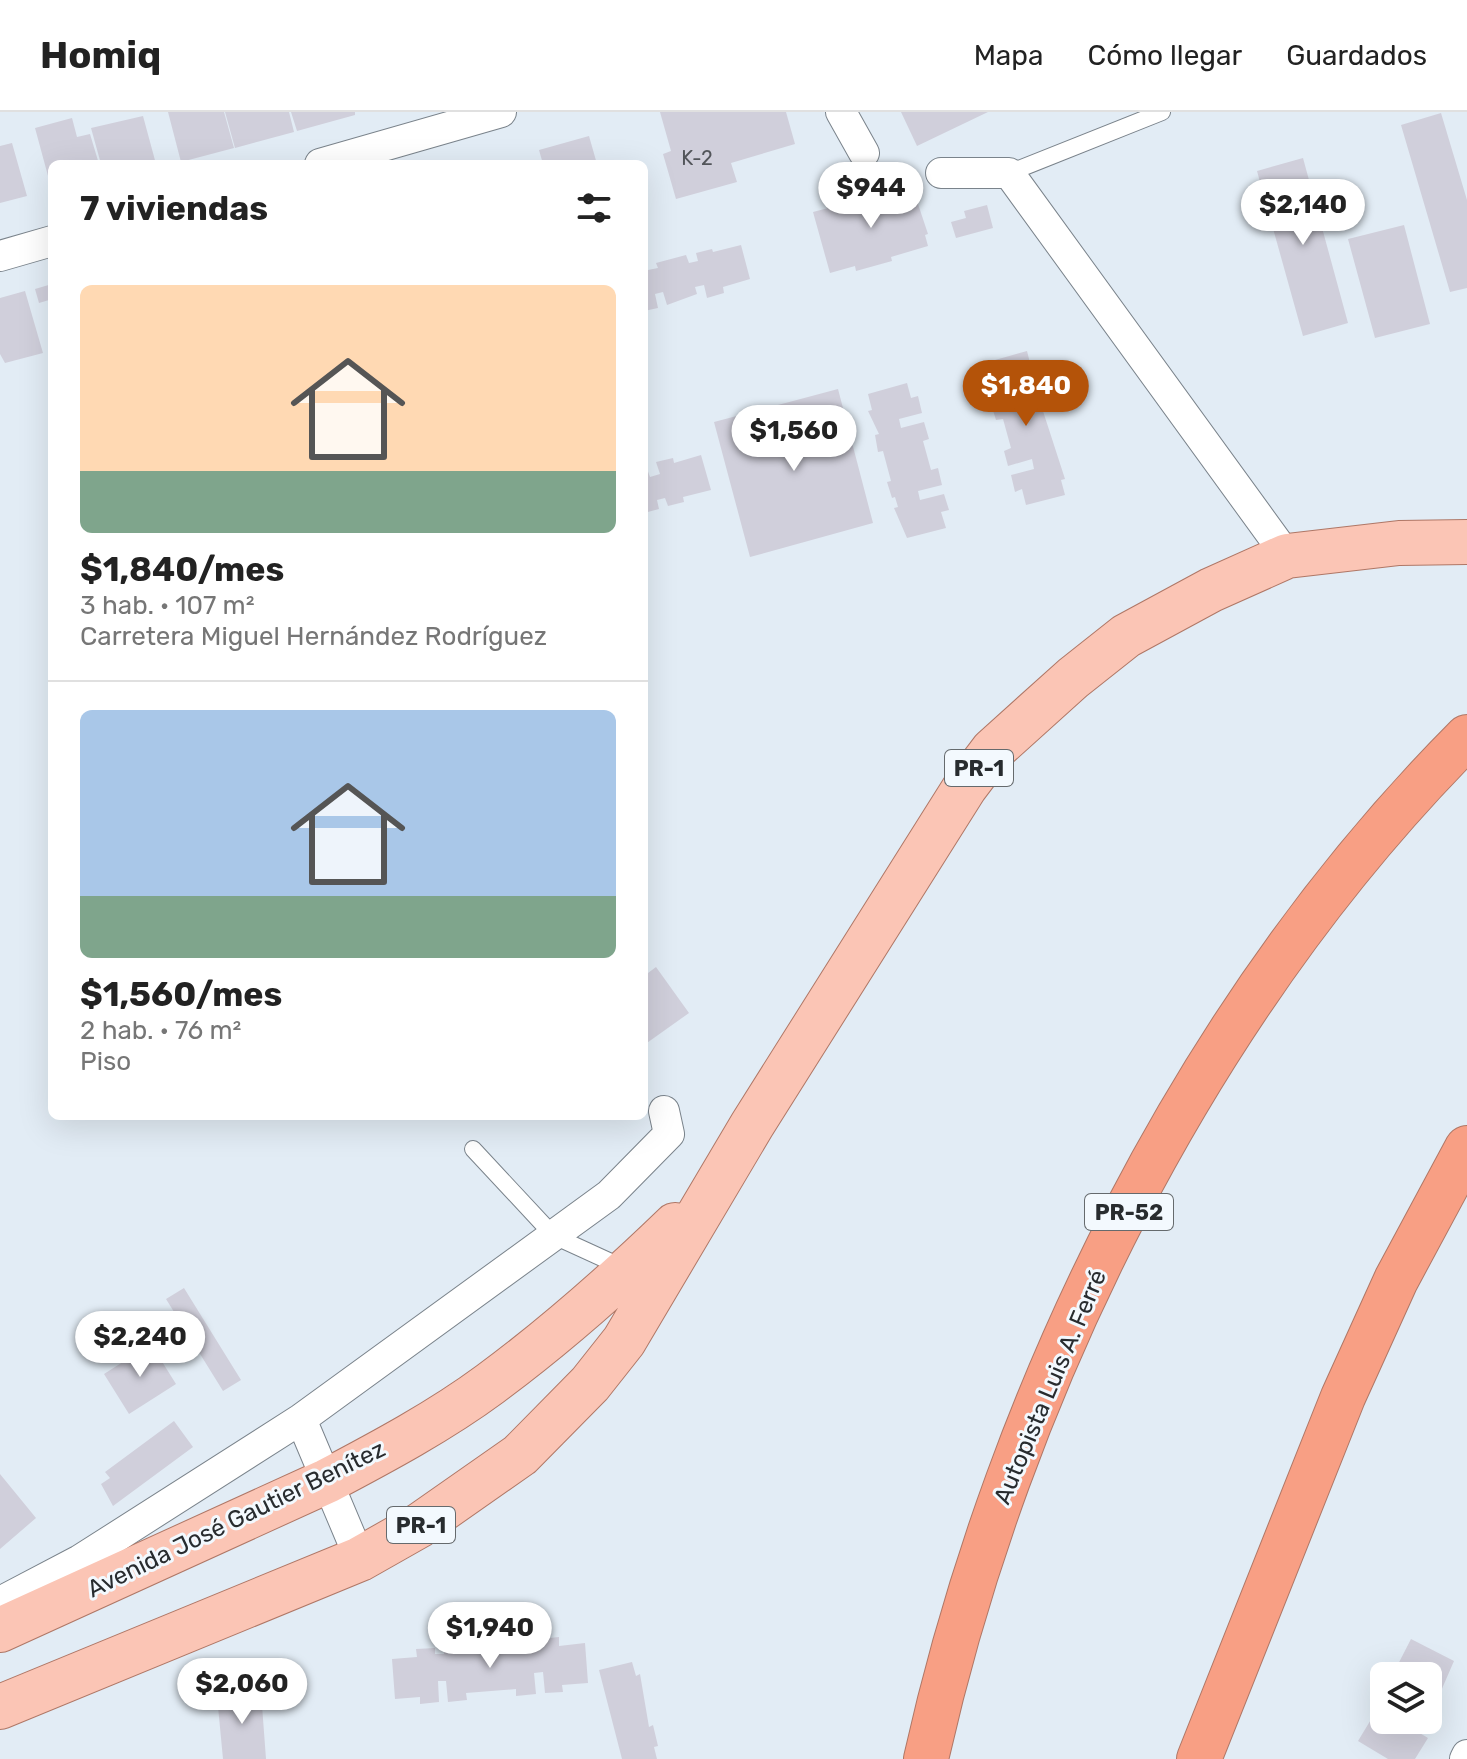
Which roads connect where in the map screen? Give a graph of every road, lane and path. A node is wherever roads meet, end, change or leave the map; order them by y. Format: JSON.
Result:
{"nodes":[{"id":1,"x":501,"y":112,"type":"edge"},
{"id":2,"x":841,"y":112,"type":"edge"},
{"id":3,"x":1162,"y":112,"type":"edge"},
{"id":4,"x":864,"y":153,"type":"joint"},
{"id":5,"x":334,"y":160,"type":"edge"},
{"id":6,"x":941,"y":173,"type":"joint"},
{"id":7,"x":1009,"y":173,"type":"junction"},
{"id":8,"x":48,"y":242,"type":"edge"},
{"id":9,"x":0,"y":256,"type":"edge"},
{"id":10,"x":1467,"y":542,"type":"edge"},
{"id":11,"x":1287,"y":556,"type":"junction"},
{"id":12,"x":1467,"y":737,"type":"edge"},
{"id":13,"x":664,"y":1111,"type":"dead end"},
{"id":14,"x":1467,"y":1148,"type":"edge"},
{"id":15,"x":473,"y":1149,"type":"dead end"},
{"id":16,"x":717,"y":1184,"type":"junction"},
{"id":17,"x":554,"y":1236,"type":"junction"},
{"id":18,"x":629,"y":1270,"type":"junction"},
{"id":19,"x":301,"y":1419,"type":"junction"},
{"id":20,"x":327,"y":1481,"type":"junction"},
{"id":21,"x":360,"y":1559,"type":"junction"},
{"id":22,"x":0,"y":1602,"type":"edge"},
{"id":23,"x":0,"y":1630,"type":"edge"},
{"id":24,"x":0,"y":1707,"type":"edge"},
{"id":25,"x":926,"y":1759,"type":"edge"},
{"id":26,"x":1199,"y":1759,"type":"edge"}],
"edges":[{"from":1,"to":5,"type":"street"},
{"from":2,"to":4,"type":"street"},
{"from":3,"to":7,"type":"lane"},
{"from":4,"to":6,"type":"path"},
{"from":6,"to":7,"type":"street"},
{"from":7,"to":11,"type":"street"},
{"from":8,"to":9,"type":"street"},
{"from":10,"to":11,"type":"main road","number":"PR-1"},
{"from":11,"to":16,"type":"main road","number":"PR-1"},
{"from":12,"to":25,"type":"highway","name":"Autopista Luis A. Ferré","number":"PR-52"},
{"from":13,"to":17,"type":"street"},
{"from":14,"to":26,"type":"highway"},
{"from":15,"to":17,"type":"lane"},
{"from":16,"to":18,"type":"main road","name":"Avenida José Gautier Benítez","number":"PR-1"},
{"from":16,"to":21,"type":"main road","number":"PR-1"},
{"from":17,"to":18,"type":"lane"},
{"from":17,"to":19,"type":"street"},
{"from":18,"to":20,"type":"main road","name":"Avenida José Gautier Benítez","number":"PR-1"},
{"from":19,"to":20,"type":"street"},
{"from":19,"to":22,"type":"street"},
{"from":20,"to":21,"type":"street"},
{"from":20,"to":23,"type":"main road","name":"Avenida José Gautier Benítez","number":"PR-1"},
{"from":21,"to":24,"type":"main road","number":"PR-1"}]}
